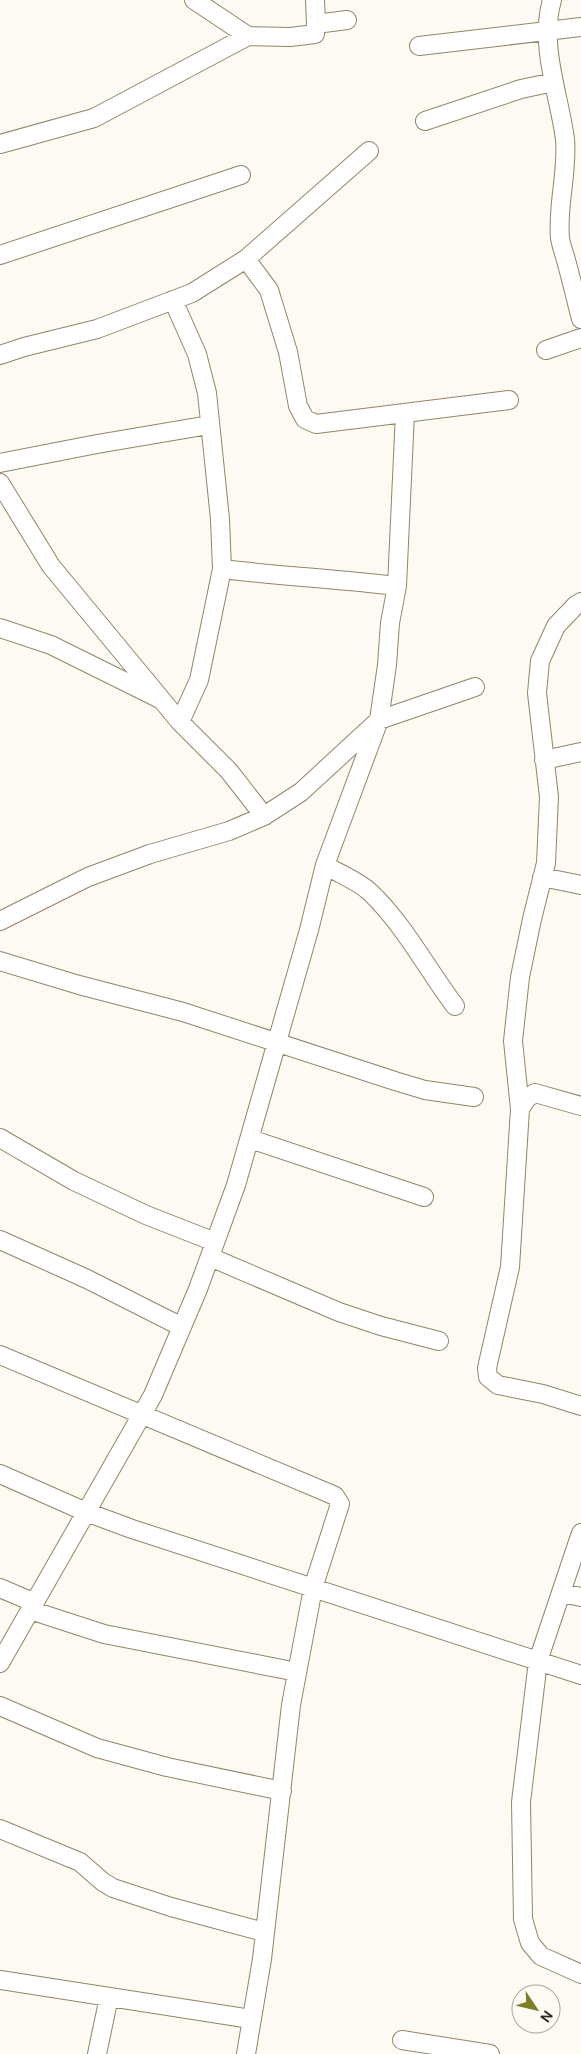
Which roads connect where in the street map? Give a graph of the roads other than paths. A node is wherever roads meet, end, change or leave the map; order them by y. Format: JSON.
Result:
{"nodes":[{"id":1,"x":194,"y":0,"type":"edge"},
{"id":2,"x":315,"y":0,"type":"edge"},
{"id":3,"x":552,"y":0,"type":"edge"},
{"id":4,"x":347,"y":20,"type":"dead end"},
{"id":5,"x":316,"y":24,"type":"junction"},
{"id":6,"x":581,"y":27,"type":"edge"},
{"id":7,"x":548,"y":32,"type":"junction"},
{"id":8,"x":248,"y":36,"type":"junction"},
{"id":9,"x":419,"y":46,"type":"dead end"},
{"id":10,"x":554,"y":82,"type":"junction"},
{"id":11,"x":425,"y":122,"type":"dead end"},
{"id":12,"x":0,"y":144,"type":"edge"},
{"id":13,"x":369,"y":151,"type":"dead end"},
{"id":14,"x":241,"y":175,"type":"dead end"},
{"id":15,"x":0,"y":255,"type":"edge"},
{"id":16,"x":246,"y":259,"type":"junction"},
{"id":17,"x":173,"y":300,"type":"junction"},
{"id":18,"x":581,"y":319,"type":"edge"},
{"id":19,"x":581,"y":338,"type":"edge"},
{"id":20,"x":546,"y":350,"type":"dead end"},
{"id":21,"x":0,"y":355,"type":"edge"},
{"id":22,"x":509,"y":400,"type":"dead end"},
{"id":23,"x":405,"y":413,"type":"junction"},
{"id":24,"x":210,"y":425,"type":"junction"},
{"id":25,"x":0,"y":463,"type":"edge"},
{"id":26,"x":0,"y":483,"type":"edge"},
{"id":27,"x":222,"y":569,"type":"junction"},
{"id":28,"x":397,"y":586,"type":"junction"},
{"id":29,"x":581,"y":602,"type":"edge"},
{"id":30,"x":0,"y":628,"type":"edge"},
{"id":31,"x":475,"y":687,"type":"dead end"},
{"id":32,"x":165,"y":702,"type":"junction"},
{"id":33,"x":378,"y":720,"type":"junction"},
{"id":34,"x":180,"y":722,"type":"junction"},
{"id":35,"x":581,"y":752,"type":"edge"},
{"id":36,"x":544,"y":760,"type":"junction"},
{"id":37,"x":264,"y":816,"type":"junction"},
{"id":38,"x":325,"y":865,"type":"junction"},
{"id":39,"x":542,"y":876,"type":"junction"},
{"id":40,"x":581,"y":885,"type":"edge"},
{"id":41,"x":0,"y":921,"type":"edge"},
{"id":42,"x":0,"y":961,"type":"edge"},
{"id":43,"x":455,"y":1006,"type":"dead end"},
{"id":44,"x":276,"y":1043,"type":"junction"},
{"id":45,"x":474,"y":1097,"type":"dead end"},
{"id":46,"x":581,"y":1106,"type":"edge"},
{"id":47,"x":520,"y":1109,"type":"junction"},
{"id":48,"x":0,"y":1138,"type":"edge"},
{"id":49,"x":250,"y":1139,"type":"junction"},
{"id":50,"x":424,"y":1197,"type":"dead end"},
{"id":51,"x":0,"y":1240,"type":"edge"},
{"id":52,"x":212,"y":1250,"type":"junction"},
{"id":53,"x":182,"y":1327,"type":"junction"},
{"id":54,"x":439,"y":1341,"type":"dead end"},
{"id":55,"x":0,"y":1355,"type":"edge"},
{"id":56,"x":581,"y":1406,"type":"edge"},
{"id":57,"x":143,"y":1414,"type":"junction"},
{"id":58,"x":0,"y":1474,"type":"edge"},
{"id":59,"x":86,"y":1512,"type":"junction"},
{"id":60,"x":581,"y":1533,"type":"edge"},
{"id":61,"x":0,"y":1588,"type":"edge"},
{"id":62,"x":313,"y":1588,"type":"junction"},
{"id":63,"x":561,"y":1593,"type":"junction"},
{"id":64,"x":581,"y":1597,"type":"edge"},
{"id":65,"x":32,"y":1606,"type":"junction"},
{"id":66,"x":538,"y":1661,"type":"junction"},
{"id":67,"x":0,"y":1663,"type":"edge"},
{"id":68,"x":297,"y":1672,"type":"junction"},
{"id":69,"x":581,"y":1675,"type":"edge"},
{"id":70,"x":0,"y":1706,"type":"edge"},
{"id":71,"x":282,"y":1791,"type":"junction"},
{"id":72,"x":0,"y":1828,"type":"edge"},
{"id":73,"x":264,"y":1932,"type":"junction"},
{"id":74,"x":581,"y":1974,"type":"edge"},
{"id":75,"x":0,"y":1980,"type":"edge"},
{"id":76,"x":109,"y":1997,"type":"junction"},
{"id":77,"x":250,"y":2019,"type":"junction"},
{"id":78,"x":402,"y":2040,"type":"dead end"},
{"id":79,"x":96,"y":2054,"type":"edge"},
{"id":80,"x":246,"y":2054,"type":"edge"},
{"id":81,"x":490,"y":2054,"type":"edge"}],
"edges":[{"from":1,"to":8,"type":"street"},
{"from":2,"to":5,"type":"street"},
{"from":3,"to":7,"type":"street"},
{"from":4,"to":5,"type":"street"},
{"from":5,"to":8,"type":"street"},
{"from":6,"to":7,"type":"street"},
{"from":7,"to":9,"type":"street"},
{"from":7,"to":10,"type":"street"},
{"from":8,"to":12,"type":"street"},
{"from":10,"to":11,"type":"street"},
{"from":10,"to":18,"type":"street"},
{"from":13,"to":16,"type":"street"},
{"from":14,"to":15,"type":"street"},
{"from":16,"to":17,"type":"street"},
{"from":16,"to":23,"type":"street"},
{"from":17,"to":21,"type":"street"},
{"from":17,"to":24,"type":"street"},
{"from":19,"to":20,"type":"street"},
{"from":22,"to":23,"type":"street"},
{"from":23,"to":28,"type":"street"},
{"from":24,"to":25,"type":"street"},
{"from":24,"to":27,"type":"street"},
{"from":26,"to":32,"type":"street"},
{"from":27,"to":28,"type":"street"},
{"from":27,"to":34,"type":"street"},
{"from":28,"to":33,"type":"street"},
{"from":29,"to":36,"type":"street"},
{"from":30,"to":32,"type":"street"},
{"from":31,"to":33,"type":"street"},
{"from":32,"to":34,"type":"street"},
{"from":33,"to":37,"type":"street"},
{"from":33,"to":38,"type":"street"},
{"from":34,"to":37,"type":"street"},
{"from":35,"to":36,"type":"street"},
{"from":36,"to":39,"type":"street"},
{"from":37,"to":41,"type":"street"},
{"from":38,"to":43,"type":"street"},
{"from":38,"to":44,"type":"street"},
{"from":39,"to":40,"type":"street"},
{"from":39,"to":47,"type":"street"},
{"from":42,"to":44,"type":"street"},
{"from":44,"to":45,"type":"street"},
{"from":44,"to":49,"type":"street"},
{"from":46,"to":47,"type":"street"},
{"from":47,"to":56,"type":"street"},
{"from":48,"to":52,"type":"street"},
{"from":49,"to":50,"type":"street"},
{"from":49,"to":52,"type":"street"},
{"from":51,"to":53,"type":"street"},
{"from":52,"to":53,"type":"street"},
{"from":52,"to":54,"type":"street"},
{"from":53,"to":57,"type":"street"},
{"from":55,"to":57,"type":"street"},
{"from":57,"to":59,"type":"street"},
{"from":57,"to":62,"type":"street"},
{"from":58,"to":59,"type":"street"},
{"from":59,"to":62,"type":"street"},
{"from":59,"to":65,"type":"street"},
{"from":60,"to":63,"type":"street"},
{"from":61,"to":65,"type":"street"},
{"from":62,"to":66,"type":"street"},
{"from":62,"to":68,"type":"street"},
{"from":63,"to":64,"type":"street"},
{"from":63,"to":66,"type":"street"},
{"from":65,"to":67,"type":"street"},
{"from":65,"to":68,"type":"street"},
{"from":66,"to":69,"type":"street"},
{"from":66,"to":74,"type":"street"},
{"from":68,"to":71,"type":"street"},
{"from":70,"to":71,"type":"street"},
{"from":71,"to":73,"type":"street"},
{"from":72,"to":73,"type":"street"},
{"from":73,"to":77,"type":"street"},
{"from":75,"to":76,"type":"street"},
{"from":76,"to":77,"type":"street"},
{"from":76,"to":79,"type":"street"},
{"from":77,"to":80,"type":"street"},
{"from":78,"to":81,"type":"street"}]}
